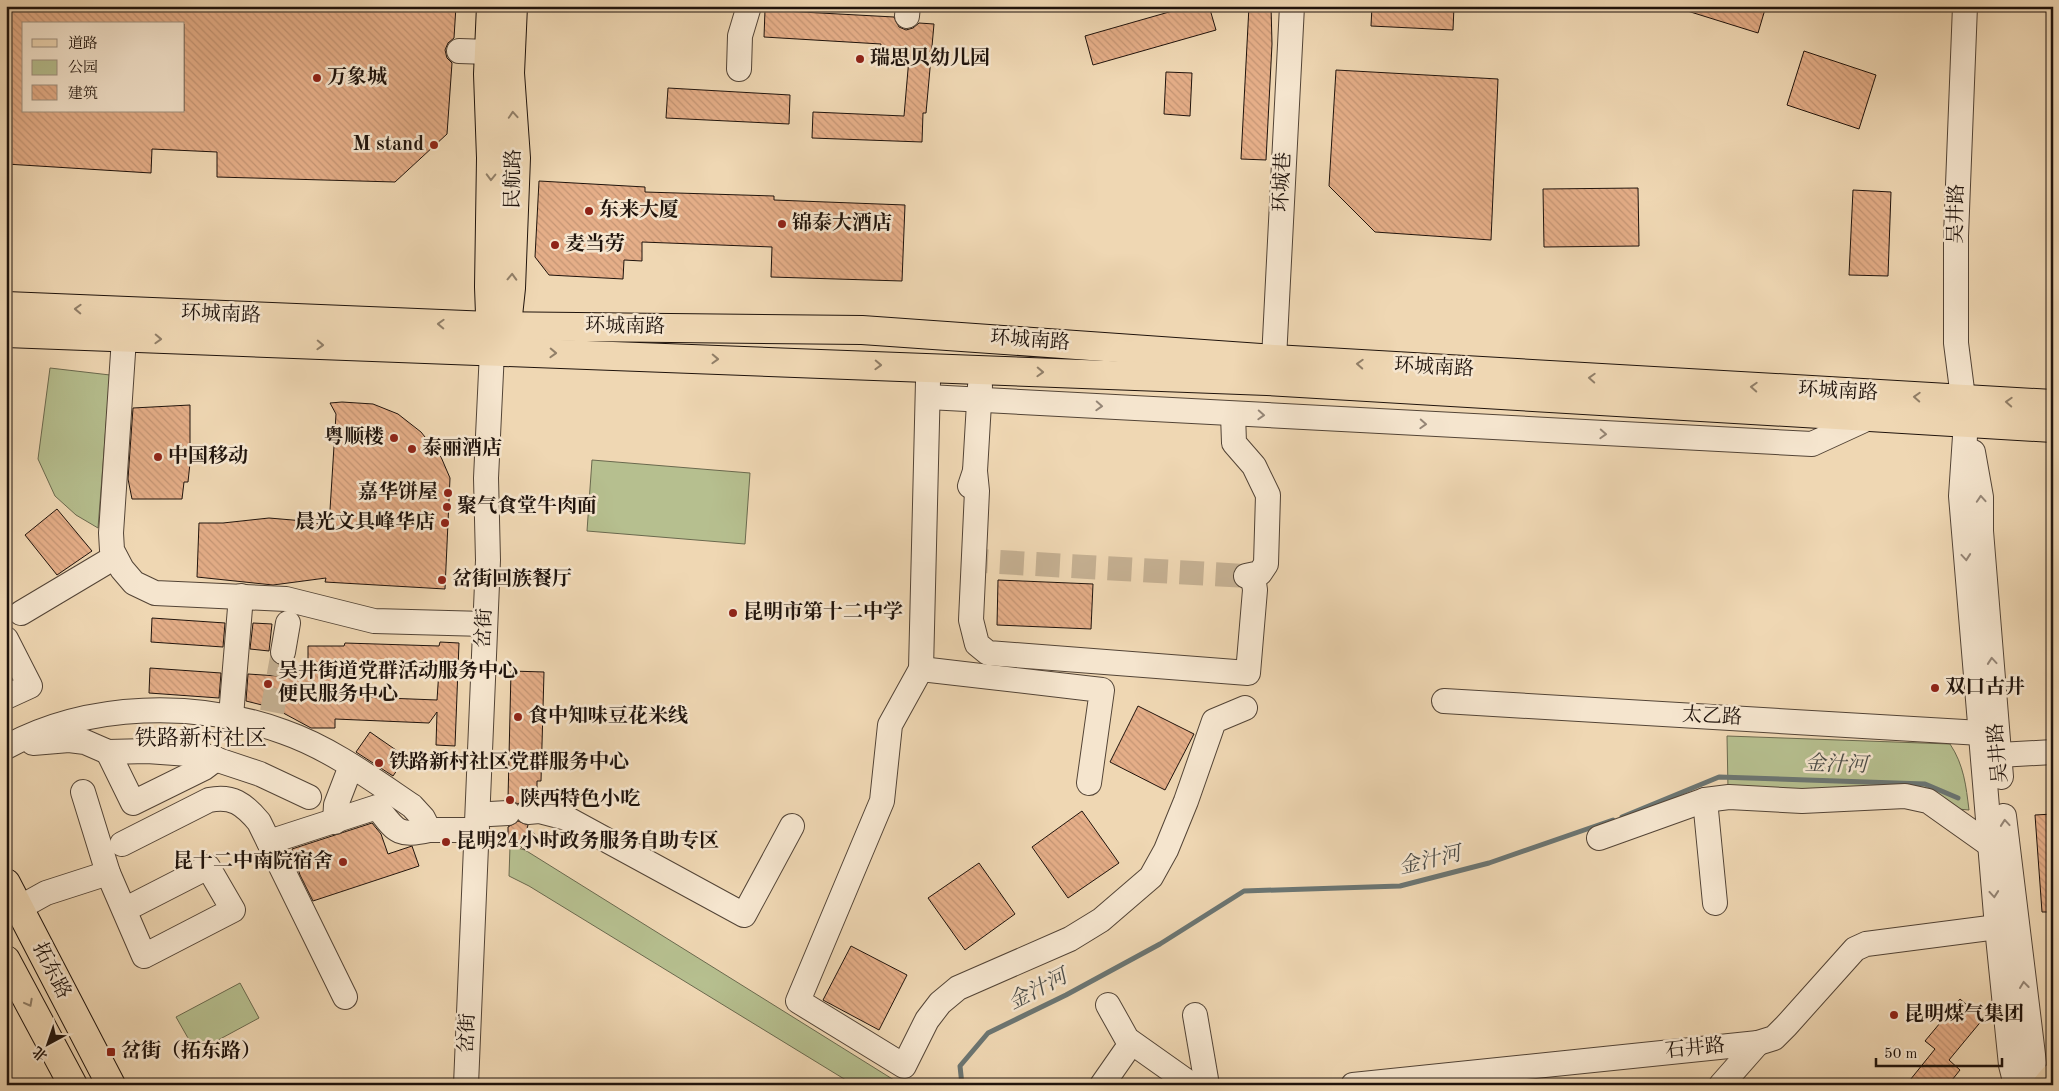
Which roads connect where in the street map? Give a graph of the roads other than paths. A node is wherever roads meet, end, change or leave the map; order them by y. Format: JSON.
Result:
{"nodes":[{"id":1,"x":491,"y":6,"type":"edge"},
{"id":2,"x":513,"y":6,"type":"edge"},
{"id":3,"x":749,"y":6,"type":"edge"},
{"id":4,"x":1292,"y":6,"type":"edge"},
{"id":5,"x":1965,"y":6,"type":"edge"},
{"id":6,"x":460,"y":45,"type":"dead end"},
{"id":7,"x":489,"y":46,"type":"junction"},
{"id":8,"x":740,"y":69,"type":"dead end"},
{"id":9,"x":6,"y":306,"type":"edge"},
{"id":10,"x":6,"y":333,"type":"edge"},
{"id":11,"x":124,"y":338,"type":"junction"},
{"id":12,"x":498,"y":339,"type":"junction"},
{"id":13,"x":1274,"y":359,"type":"junction"},
{"id":14,"x":929,"y":367,"type":"junction"},
{"id":15,"x":981,"y":370,"type":"junction"},
{"id":16,"x":928,"y":397,"type":"junction"},
{"id":17,"x":979,"y":400,"type":"junction"},
{"id":18,"x":2053,"y":404,"type":"edge"},
{"id":19,"x":1966,"y":411,"type":"junction"},
{"id":20,"x":1233,"y":414,"type":"junction"},
{"id":21,"x":1874,"y":416,"type":"junction"},
{"id":22,"x":2053,"y":428,"type":"edge"},
{"id":23,"x":975,"y":470,"type":"junction"},
{"id":24,"x":115,"y":557,"type":"junction"},
{"id":25,"x":964,"y":560,"type":"dead end"},
{"id":26,"x":241,"y":596,"type":"junction"},
{"id":27,"x":21,"y":613,"type":"dead end"},
{"id":28,"x":288,"y":623,"type":"dead end"},
{"id":29,"x":485,"y":624,"type":"junction"},
{"id":30,"x":6,"y":639,"type":"edge"},
{"id":31,"x":283,"y":652,"type":"tunnel mouth"},
{"id":32,"x":921,"y":669,"type":"junction"},
{"id":33,"x":6,"y":697,"type":"edge"},
{"id":34,"x":1444,"y":701,"type":"dead end"},
{"id":35,"x":1246,"y":708,"type":"dead end"},
{"id":36,"x":231,"y":716,"type":"junction"},
{"id":37,"x":1980,"y":733,"type":"junction"},
{"id":38,"x":7,"y":746,"type":"edge"},
{"id":39,"x":108,"y":752,"type":"junction"},
{"id":40,"x":2053,"y":752,"type":"edge"},
{"id":41,"x":1999,"y":755,"type":"junction"},
{"id":42,"x":216,"y":759,"type":"junction"},
{"id":43,"x":351,"y":766,"type":"junction"},
{"id":44,"x":1089,"y":783,"type":"dead end"},
{"id":45,"x":83,"y":792,"type":"dead end"},
{"id":46,"x":310,"y":797,"type":"dead end"},
{"id":47,"x":1705,"y":800,"type":"junction"},
{"id":48,"x":501,"y":817,"type":"junction"},
{"id":49,"x":335,"y":822,"type":"junction"},
{"id":50,"x":792,"y":826,"type":"dead end"},
{"id":51,"x":429,"y":830,"type":"junction"},
{"id":52,"x":1599,"y":838,"type":"dead end"},
{"id":53,"x":269,"y":842,"type":"junction"},
{"id":54,"x":122,"y":844,"type":"dead end"},
{"id":55,"x":1990,"y":845,"type":"junction"},
{"id":56,"x":108,"y":872,"type":"junction"},
{"id":57,"x":6,"y":883,"type":"edge"},
{"id":58,"x":1715,"y":903,"type":"dead end"},
{"id":59,"x":19,"y":908,"type":"junction"},
{"id":60,"x":124,"y":910,"type":"dead end"},
{"id":61,"x":1997,"y":927,"type":"junction"},
{"id":62,"x":6,"y":960,"type":"edge"},
{"id":63,"x":345,"y":997,"type":"dead end"},
{"id":64,"x":1108,"y":1005,"type":"dead end"},
{"id":65,"x":1195,"y":1015,"type":"dead end"},
{"id":66,"x":1758,"y":1043,"type":"junction"},
{"id":67,"x":1125,"y":1052,"type":"dead end"},
{"id":68,"x":2053,"y":1078,"type":"edge"},
{"id":69,"x":73,"y":1085,"type":"edge"},
{"id":70,"x":111,"y":1085,"type":"edge"},
{"id":71,"x":466,"y":1085,"type":"edge"},
{"id":72,"x":478,"y":1085,"type":"edge"},
{"id":73,"x":1102,"y":1085,"type":"edge"},
{"id":74,"x":1192,"y":1085,"type":"edge"},
{"id":75,"x":1207,"y":1085,"type":"edge"},
{"id":76,"x":1353,"y":1085,"type":"edge"},
{"id":77,"x":1722,"y":1085,"type":"edge"},
{"id":78,"x":2016,"y":1085,"type":"edge"},
{"id":79,"x":2029,"y":1085,"type":"edge"},
{"id":80,"x":2047,"y":1085,"type":"edge"}],
"edges":[{"from":1,"to":7,"type":"main road","name":"民航路"},
{"from":12,"to":2,"type":"main road","name":"民航路","one_way":true},
{"from":3,"to":8,"type":"street"},
{"from":4,"to":13,"type":"street","name":"环城巷"},
{"from":5,"to":19,"type":"street","name":"吴井路"},
{"from":6,"to":7,"type":"street"},
{"from":7,"to":12,"type":"main road","name":"民航路","one_way":true},
{"from":12,"to":9,"type":"main road","name":"环城南路","one_way":true},
{"from":10,"to":11,"type":"main road","name":"环城南路"},
{"from":11,"to":12,"type":"main road","name":"环城南路","one_way":true},
{"from":11,"to":24,"type":"street"},
{"from":12,"to":13,"type":"main road","name":"环城南路"},
{"from":12,"to":14,"type":"main road","name":"环城南路","one_way":true},
{"from":12,"to":29,"type":"street","name":"岔街"},
{"from":12,"to":48,"type":"street","name":"岔街"},
{"from":19,"to":13,"type":"main road","name":"环城南路","one_way":true},
{"from":14,"to":15,"type":"main road","name":"环城南路"},
{"from":14,"to":16,"type":"street"},
{"from":15,"to":17,"type":"street"},
{"from":15,"to":21,"type":"main road","name":"环城南路","one_way":true},
{"from":16,"to":17,"type":"street"},
{"from":16,"to":32,"type":"street"},
{"from":17,"to":20,"type":"street","one_way":true},
{"from":17,"to":23,"type":"street"},
{"from":18,"to":19,"type":"main road","name":"环城南路","one_way":true},
{"from":19,"to":21,"type":"main road","name":"环城南路"},
{"from":19,"to":22,"type":"main road","name":"环城南路"},
{"from":19,"to":37,"type":"street","name":"吴井路","one_way":true},
{"from":41,"to":19,"type":"street","name":"吴井路","one_way":true},
{"from":20,"to":21,"type":"street","one_way":true},
{"from":20,"to":23,"type":"street"},
{"from":23,"to":25,"type":"street"},
{"from":24,"to":26,"type":"street"},
{"from":24,"to":27,"type":"street"},
{"from":26,"to":29,"type":"street"},
{"from":26,"to":36,"type":"street"},
{"from":28,"to":31,"type":"street"},
{"from":29,"to":48,"type":"street","name":"岔街"},
{"from":30,"to":33,"type":"street"},
{"from":32,"to":35,"type":"street"},
{"from":32,"to":44,"type":"street"},
{"from":34,"to":37,"type":"street","name":"太乙路"},
{"from":36,"to":38,"type":"street"},
{"from":36,"to":43,"type":"street"},
{"from":37,"to":55,"type":"street","name":"吴井路"},
{"from":38,"to":39,"type":"street"},
{"from":39,"to":42,"type":"street"},
{"from":39,"to":42,"type":"street"},
{"from":40,"to":41,"type":"street"},
{"from":79,"to":41,"type":"street","name":"吴井路","one_way":true},
{"from":42,"to":46,"type":"street"},
{"from":43,"to":49,"type":"street"},
{"from":43,"to":51,"type":"street"},
{"from":45,"to":56,"type":"street"},
{"from":47,"to":52,"type":"street"},
{"from":47,"to":55,"type":"street"},
{"from":47,"to":58,"type":"street"},
{"from":48,"to":50,"type":"street"},
{"from":48,"to":51,"type":"street"},
{"from":48,"to":71,"type":"street","name":"岔街"},
{"from":48,"to":72,"type":"street","name":"岔街"},
{"from":49,"to":51,"type":"street"},
{"from":49,"to":53,"type":"street"},
{"from":53,"to":54,"type":"street"},
{"from":53,"to":63,"type":"street"},
{"from":55,"to":61,"type":"street","name":"吴井路","one_way":true},
{"from":56,"to":59,"type":"street"},
{"from":56,"to":60,"type":"street"},
{"from":57,"to":59,"type":"main road","name":"拓东路"},
{"from":59,"to":70,"type":"main road","name":"拓东路"},
{"from":61,"to":66,"type":"street","name":"石井路"},
{"from":61,"to":78,"type":"street","name":"吴井路"},
{"from":62,"to":69,"type":"main road","name":"拓东路","one_way":true},
{"from":64,"to":74,"type":"street"},
{"from":65,"to":75,"type":"street"},
{"from":66,"to":76,"type":"street","name":"石井路"},
{"from":66,"to":77,"type":"street"},
{"from":67,"to":73,"type":"street"},
{"from":68,"to":80,"type":"main road"}]}
